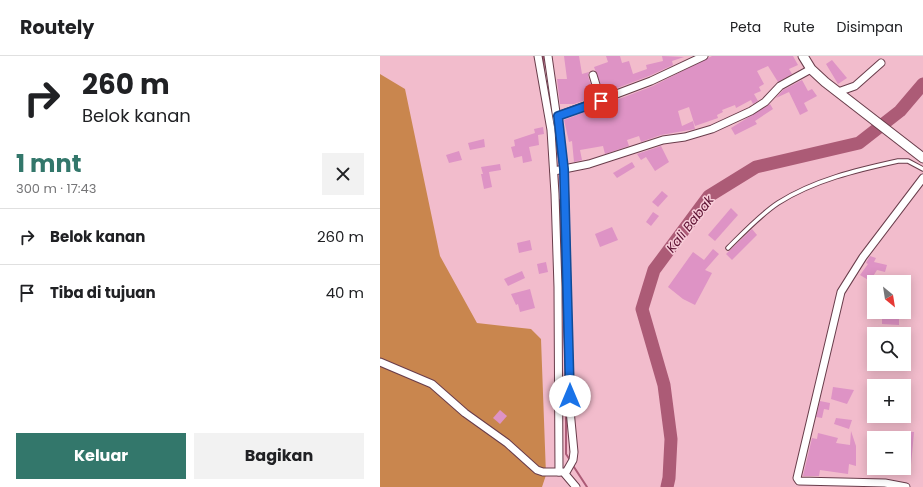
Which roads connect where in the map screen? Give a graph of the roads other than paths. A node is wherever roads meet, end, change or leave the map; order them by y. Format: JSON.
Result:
{"nodes":[{"id":1,"x":538,"y":56,"type":"edge"},
{"id":2,"x":548,"y":56,"type":"edge"},
{"id":3,"x":704,"y":56,"type":"edge"},
{"id":4,"x":803,"y":56,"type":"edge"},
{"id":5,"x":881,"y":63,"type":"dead end"},
{"id":6,"x":812,"y":69,"type":"junction"},
{"id":7,"x":593,"y":75,"type":"dead end"},
{"id":8,"x":838,"y":92,"type":"junction"},
{"id":9,"x":601,"y":101,"type":"junction"},
{"id":10,"x":558,"y":116,"type":"junction"},
{"id":11,"x":919,"y":156,"type":"edge"},
{"id":12,"x":923,"y":169,"type":"edge"},
{"id":13,"x":559,"y":170,"type":"junction"},
{"id":14,"x":923,"y":178,"type":"edge"},
{"id":15,"x":728,"y":248,"type":"dead end"},
{"id":16,"x":563,"y":286,"type":"junction"},
{"id":17,"x":380,"y":362,"type":"edge"},
{"id":18,"x":566,"y":467,"type":"junction"},
{"id":19,"x":797,"y":484,"type":"edge"},
{"id":20,"x":576,"y":487,"type":"edge"},
{"id":21,"x":906,"y":487,"type":"edge"}],
"edges":[{"from":1,"to":13,"type":"street"},
{"from":2,"to":10,"type":"street"},
{"from":3,"to":9,"type":"street"},
{"from":4,"to":6,"type":"street"},
{"from":5,"to":8,"type":"street"},
{"from":6,"to":8,"type":"street"},
{"from":6,"to":13,"type":"street"},
{"from":7,"to":9,"type":"street"},
{"from":8,"to":11,"type":"street"},
{"from":9,"to":10,"type":"street"},
{"from":10,"to":13,"type":"street"},
{"from":12,"to":15,"type":"lane"},
{"from":13,"to":16,"type":"street"},
{"from":13,"to":16,"type":"street"},
{"from":14,"to":19,"type":"street"},
{"from":16,"to":18,"type":"street"},
{"from":16,"to":18,"type":"street"},
{"from":17,"to":18,"type":"street"},
{"from":18,"to":20,"type":"street"},
{"from":19,"to":21,"type":"street"}]}
